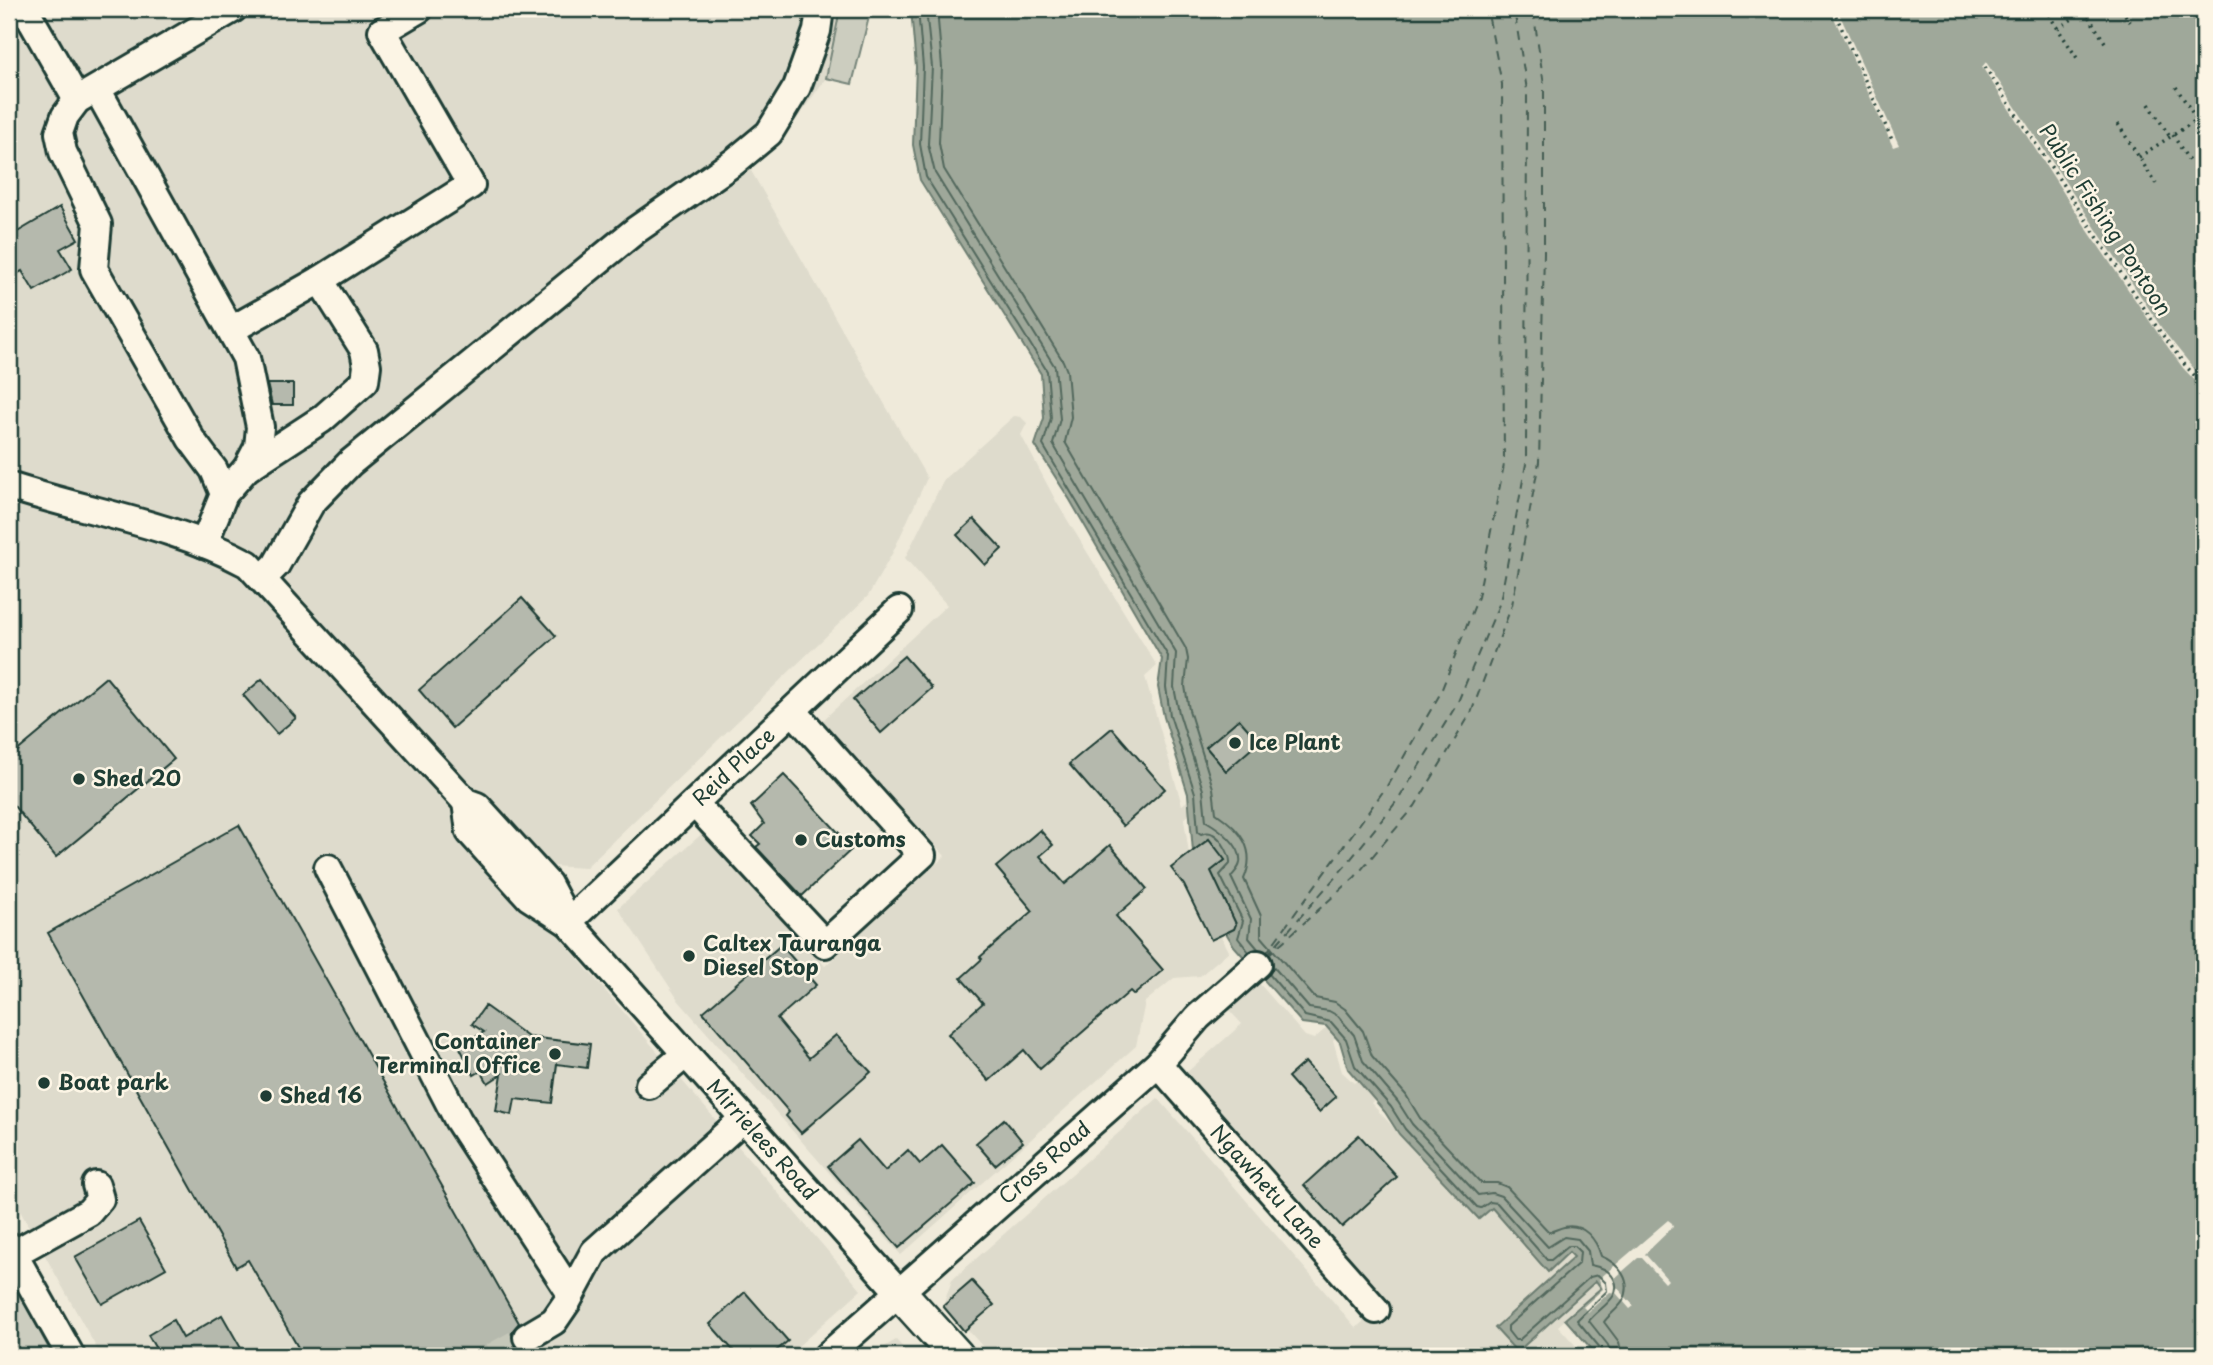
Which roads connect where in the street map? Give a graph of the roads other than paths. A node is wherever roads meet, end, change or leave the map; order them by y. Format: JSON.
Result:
{"nodes":[{"id":1,"x":25,"y":9,"type":"edge"},
{"id":2,"x":233,"y":9,"type":"edge"},
{"id":3,"x":419,"y":9,"type":"edge"},
{"id":4,"x":820,"y":9,"type":"edge"},
{"id":5,"x":87,"y":95,"type":"junction"},
{"id":6,"x":320,"y":280,"type":"junction"},
{"id":7,"x":231,"y":330,"type":"junction"},
{"id":8,"x":247,"y":468,"type":"junction"},
{"id":9,"x":9,"y":485,"type":"edge"},
{"id":10,"x":224,"y":494,"type":"junction"},
{"id":11,"x":204,"y":544,"type":"junction"},
{"id":12,"x":263,"y":578,"type":"junction"},
{"id":13,"x":899,"y":610,"type":"dead end"},
{"id":14,"x":793,"y":711,"type":"junction"},
{"id":15,"x":695,"y":804,"type":"junction"},
{"id":16,"x":328,"y":867,"type":"dead end"},
{"id":17,"x":568,"y":922,"type":"junction"},
{"id":18,"x":1254,"y":960,"type":"dead end"},
{"id":19,"x":686,"y":1055,"type":"junction"},
{"id":20,"x":1158,"y":1064,"type":"junction"},
{"id":21,"x":649,"y":1085,"type":"dead end"},
{"id":22,"x":743,"y":1119,"type":"junction"},
{"id":23,"x":96,"y":1185,"type":"dead end"},
{"id":24,"x":11,"y":1250,"type":"edge"},
{"id":25,"x":899,"y":1292,"type":"junction"},
{"id":26,"x":571,"y":1294,"type":"junction"},
{"id":27,"x":1377,"y":1310,"type":"dead end"},
{"id":28,"x":527,"y":1337,"type":"tunnel mouth"},
{"id":29,"x":71,"y":1356,"type":"edge"},
{"id":30,"x":827,"y":1356,"type":"edge"},
{"id":31,"x":957,"y":1356,"type":"edge"}],
"edges":[{"from":1,"to":5,"type":"street"},
{"from":2,"to":5,"type":"street"},
{"from":3,"to":6,"type":"street"},
{"from":4,"to":12,"type":"street"},
{"from":5,"to":7,"type":"street"},
{"from":5,"to":10,"type":"street"},
{"from":6,"to":7,"type":"street"},
{"from":6,"to":8,"type":"street"},
{"from":7,"to":8,"type":"street"},
{"from":8,"to":10,"type":"street"},
{"from":9,"to":11,"type":"street","name":"Mirrielees Road"},
{"from":10,"to":11,"type":"street"},
{"from":11,"to":12,"type":"street","name":"Mirrielees Road"},
{"from":12,"to":17,"type":"street","name":"Mirrielees Road"},
{"from":13,"to":14,"type":"street","name":"Reid Place"},
{"from":14,"to":15,"type":"street","name":"Reid Place"},
{"from":14,"to":15,"type":"street"},
{"from":15,"to":17,"type":"street","name":"Reid Place"},
{"from":16,"to":26,"type":"street"},
{"from":17,"to":19,"type":"street","name":"Mirrielees Road"},
{"from":18,"to":20,"type":"street","name":"Cross Road"},
{"from":19,"to":21,"type":"street"},
{"from":19,"to":22,"type":"street","name":"Mirrielees Road"},
{"from":20,"to":25,"type":"street","name":"Cross Road"},
{"from":20,"to":27,"type":"street","name":"Ngawhetu Lane"},
{"from":22,"to":25,"type":"street","name":"Mirrielees Road"},
{"from":22,"to":26,"type":"street"},
{"from":23,"to":24,"type":"street"},
{"from":24,"to":29,"type":"street"},
{"from":25,"to":30,"type":"street","name":"Cross Road"},
{"from":25,"to":31,"type":"main road","name":"Mirrielees Road"},
{"from":26,"to":28,"type":"street"}]}
